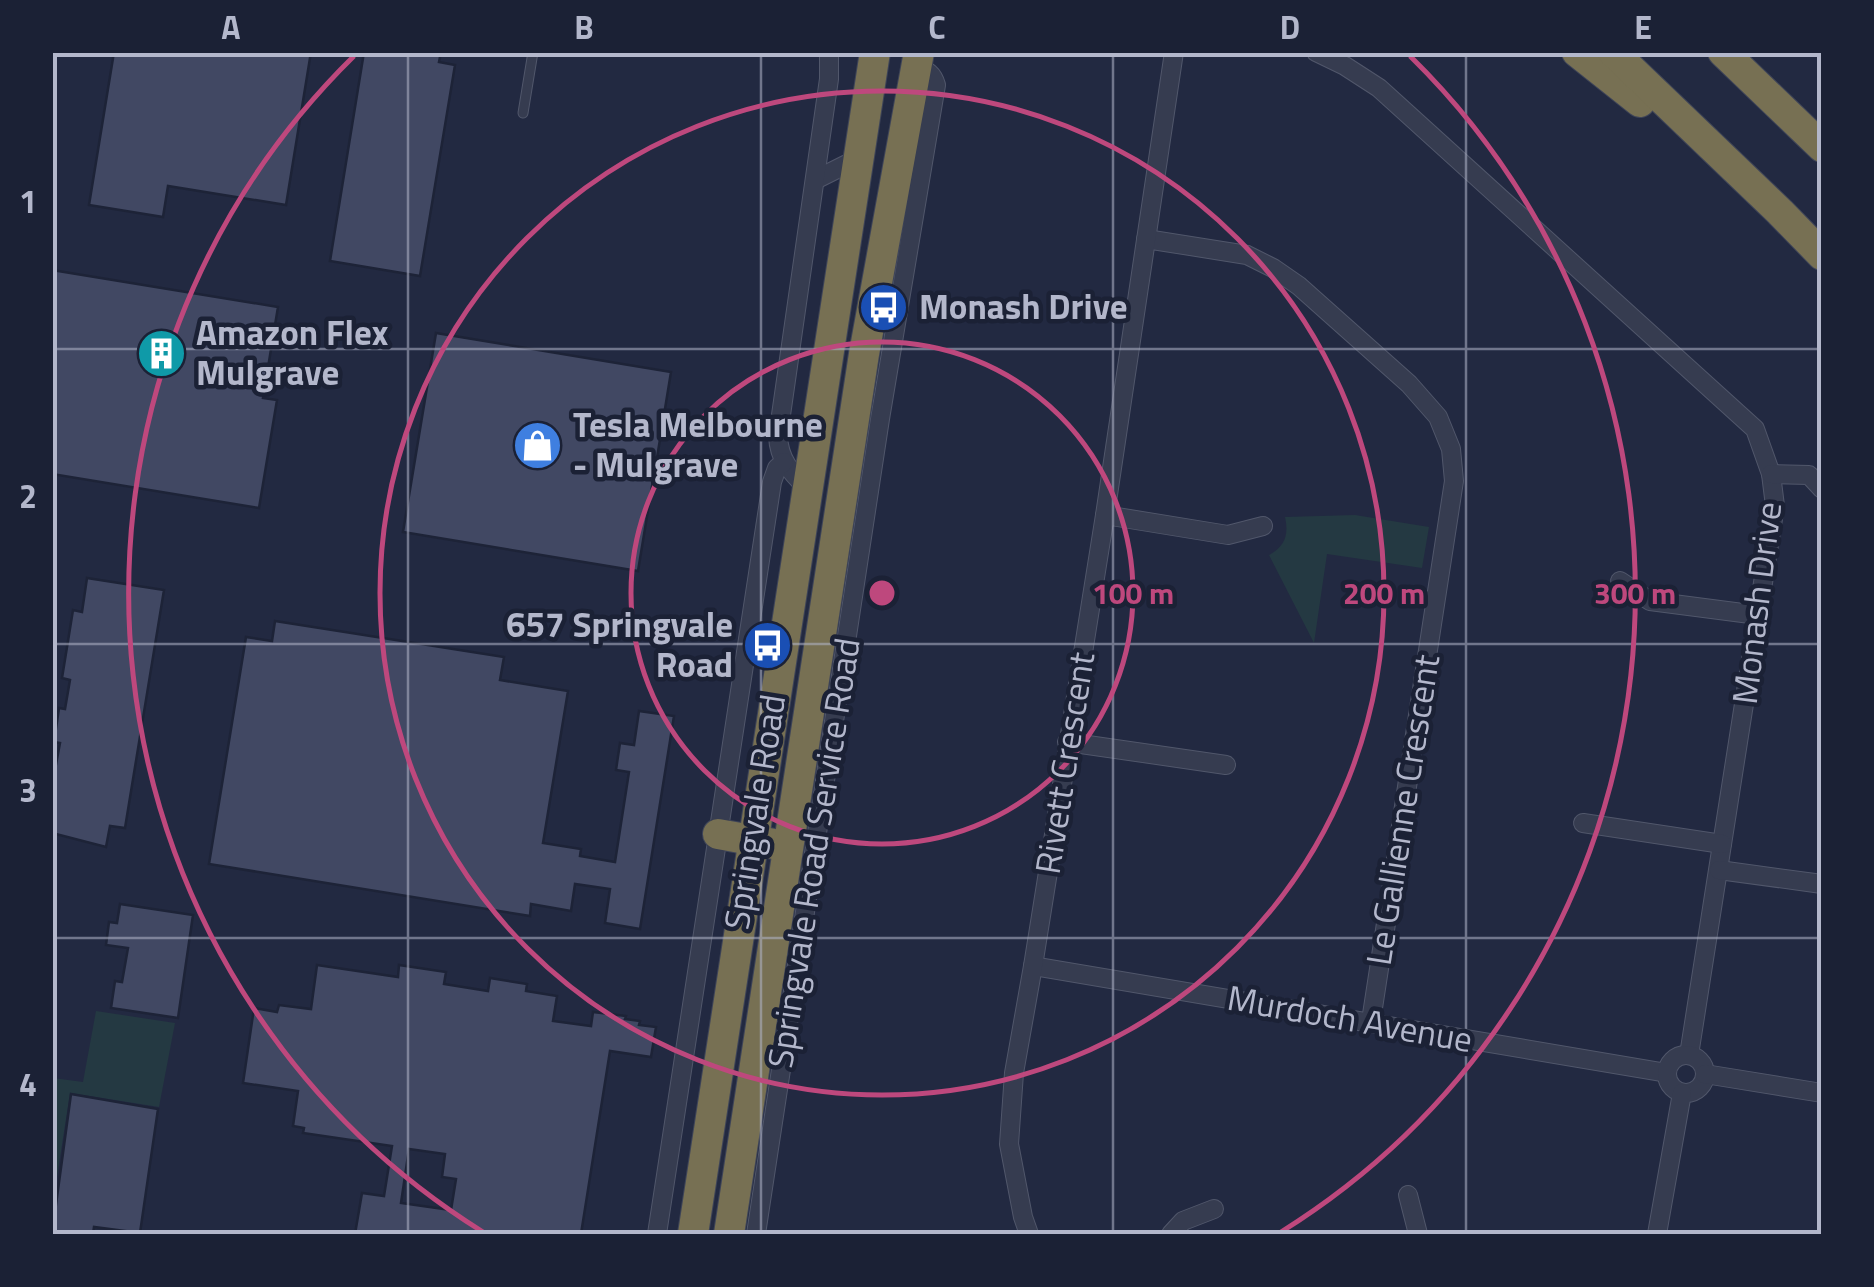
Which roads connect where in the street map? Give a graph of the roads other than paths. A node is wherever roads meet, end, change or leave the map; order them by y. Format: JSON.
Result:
{"nodes":[{"id":1,"x":533,"y":52,"type":"edge"},
{"id":2,"x":829,"y":52,"type":"edge"},
{"id":3,"x":875,"y":52,"type":"edge"},
{"id":4,"x":1174,"y":52,"type":"edge"},
{"id":5,"x":1316,"y":52,"type":"edge"},
{"id":6,"x":1577,"y":52,"type":"edge"},
{"id":7,"x":1613,"y":52,"type":"edge"},
{"id":8,"x":1723,"y":52,"type":"edge"},
{"id":9,"x":1739,"y":52,"type":"edge"},
{"id":10,"x":918,"y":60,"type":"edge"},
{"id":11,"x":523,"y":113,"type":"dead end"},
{"id":12,"x":1816,"y":141,"type":"edge"},
{"id":13,"x":859,"y":158,"type":"junction"},
{"id":14,"x":815,"y":180,"type":"junction"},
{"id":15,"x":1780,"y":212,"type":"junction"},
{"id":16,"x":1146,"y":240,"type":"junction"},
{"id":17,"x":1822,"y":256,"type":"edge"},
{"id":18,"x":821,"y":412,"type":"junction"},
{"id":19,"x":868,"y":418,"type":"junction"},
{"id":20,"x":784,"y":462,"type":"junction"},
{"id":21,"x":1772,"y":474,"type":"junction"},
{"id":22,"x":1822,"y":489,"type":"edge"},
{"id":23,"x":809,"y":490,"type":"junction"},
{"id":24,"x":1105,"y":515,"type":"junction"},
{"id":25,"x":1263,"y":526,"type":"dead end"},
{"id":26,"x":798,"y":557,"type":"junction"},
{"id":27,"x":758,"y":578,"type":"junction"},
{"id":28,"x":1620,"y":581,"type":"dead end"},
{"id":29,"x":1758,"y":615,"type":"junction"},
{"id":30,"x":1068,"y":742,"type":"junction"},
{"id":31,"x":1226,"y":765,"type":"dead end"},
{"id":32,"x":1584,"y":823,"type":"dead end"},
{"id":33,"x":718,"y":834,"type":"junction"},
{"id":34,"x":754,"y":840,"type":"junction"},
{"id":35,"x":1722,"y":844,"type":"junction"},
{"id":36,"x":788,"y":846,"type":"junction"},
{"id":37,"x":1719,"y":870,"type":"junction"},
{"id":38,"x":1822,"y":884,"type":"edge"},
{"id":39,"x":1033,"y":966,"type":"junction"},
{"id":40,"x":779,"y":993,"type":"junction"},
{"id":41,"x":1370,"y":1022,"type":"junction"},
{"id":42,"x":1690,"y":1055,"type":"junction"},
{"id":43,"x":1667,"y":1074,"type":"junction"},
{"id":44,"x":1706,"y":1074,"type":"junction"},
{"id":45,"x":1682,"y":1093,"type":"junction"},
{"id":46,"x":1822,"y":1093,"type":"edge"},
{"id":47,"x":1408,"y":1195,"type":"dead end"},
{"id":48,"x":1214,"y":1209,"type":"dead end"},
{"id":49,"x":657,"y":1234,"type":"edge"},
{"id":50,"x":693,"y":1234,"type":"edge"},
{"id":51,"x":728,"y":1234,"type":"edge"},
{"id":52,"x":756,"y":1234,"type":"edge"},
{"id":53,"x":1029,"y":1234,"type":"edge"},
{"id":54,"x":1171,"y":1234,"type":"edge"},
{"id":55,"x":1418,"y":1234,"type":"edge"},
{"id":56,"x":1657,"y":1234,"type":"edge"}],
"edges":[{"from":1,"to":11,"type":"lane"},
{"from":2,"to":14,"type":"street","name":"Springvale Road"},
{"from":3,"to":13,"type":"highway","name":"Springvale Road"},
{"from":4,"to":16,"type":"street","name":"Rivett Crescent"},
{"from":5,"to":21,"type":"street","name":"Monash Drive"},
{"from":6,"to":15,"type":"highway"},
{"from":7,"to":15,"type":"highway"},
{"from":8,"to":12,"type":"highway"},
{"from":9,"to":12,"type":"highway"},
{"from":10,"to":19,"type":"highway","name":"Springvale Road"},
{"from":13,"to":14,"type":"street"},
{"from":13,"to":18,"type":"highway","name":"Springvale Road"},
{"from":14,"to":20,"type":"street","name":"Springvale Road"},
{"from":15,"to":17,"type":"highway"},
{"from":16,"to":24,"type":"street","name":"Rivett Crescent"},
{"from":16,"to":41,"type":"street","name":"Le Gallienne Crescent"},
{"from":18,"to":19,"type":"highway"},
{"from":18,"to":23,"type":"highway","name":"Springvale Road"},
{"from":19,"to":36,"type":"highway","name":"Springvale Road"},
{"from":19,"to":40,"type":"street","name":"Springvale Road Service Road"},
{"from":20,"to":23,"type":"street"},
{"from":20,"to":27,"type":"street","name":"Springvale Road"},
{"from":21,"to":22,"type":"street"},
{"from":21,"to":29,"type":"street","name":"Monash Drive"},
{"from":23,"to":26,"type":"highway","name":"Springvale Road"},
{"from":24,"to":25,"type":"street"},
{"from":24,"to":30,"type":"street","name":"Rivett Crescent"},
{"from":26,"to":27,"type":"street"},
{"from":26,"to":34,"type":"highway","name":"Springvale Road"},
{"from":27,"to":33,"type":"street","name":"Springvale Road"},
{"from":28,"to":29,"type":"street"},
{"from":29,"to":35,"type":"street","name":"Monash Drive"},
{"from":30,"to":31,"type":"street"},
{"from":30,"to":39,"type":"street","name":"Rivett Crescent"},
{"from":32,"to":35,"type":"street"},
{"from":33,"to":34,"type":"highway"},
{"from":33,"to":49,"type":"street"},
{"from":34,"to":36,"type":"highway"},
{"from":34,"to":50,"type":"highway","name":"Springvale Road"},
{"from":35,"to":37,"type":"street","name":"Monash Drive"},
{"from":36,"to":40,"type":"highway","name":"Springvale Road"},
{"from":37,"to":38,"type":"street"},
{"from":37,"to":42,"type":"street","name":"Monash Drive"},
{"from":39,"to":41,"type":"street","name":"Murdoch Avenue"},
{"from":39,"to":53,"type":"street","name":"Rivett Crescent"},
{"from":40,"to":51,"type":"highway","name":"Springvale Road"},
{"from":40,"to":52,"type":"street","name":"Springvale Road Service Road"},
{"from":41,"to":43,"type":"street","name":"Murdoch Avenue"},
{"from":42,"to":43,"type":"street"},
{"from":42,"to":44,"type":"street"},
{"from":43,"to":45,"type":"street"},
{"from":44,"to":45,"type":"street"},
{"from":44,"to":46,"type":"street"},
{"from":45,"to":56,"type":"street"},
{"from":47,"to":55,"type":"street"},
{"from":48,"to":54,"type":"street"}]}
